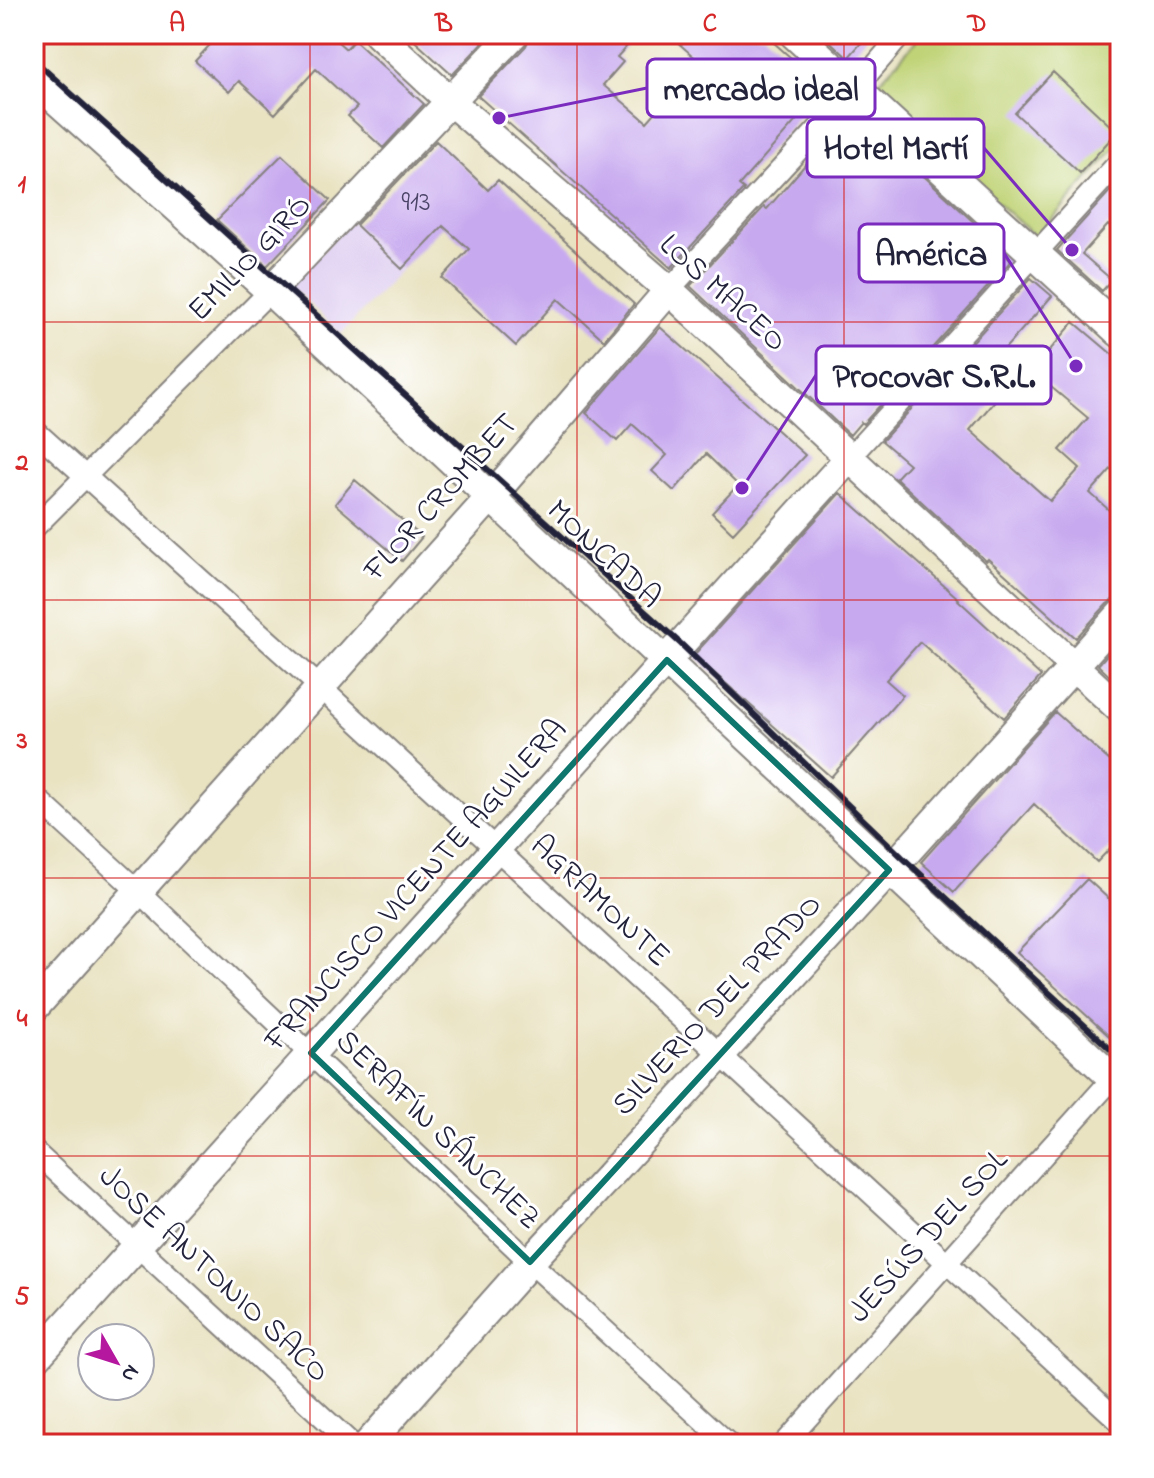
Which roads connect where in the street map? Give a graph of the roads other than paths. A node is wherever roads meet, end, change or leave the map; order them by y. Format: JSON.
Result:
{"nodes":[{"id":1,"x":378,"y":34,"type":"edge"},
{"id":2,"x":514,"y":34,"type":"edge"},
{"id":3,"x":795,"y":34,"type":"edge"},
{"id":4,"x":902,"y":34,"type":"edge"},
{"id":5,"x":34,"y":80,"type":"edge"},
{"id":6,"x":855,"y":89,"type":"junction"},
{"id":7,"x":450,"y":101,"type":"junction"},
{"id":8,"x":1120,"y":161,"type":"edge"},
{"id":9,"x":1035,"y":254,"type":"junction"},
{"id":10,"x":669,"y":290,"type":"junction"},
{"id":11,"x":270,"y":291,"type":"junction"},
{"id":12,"x":1120,"y":332,"type":"edge"},
{"id":13,"x":34,"y":430,"type":"edge"},
{"id":14,"x":850,"y":457,"type":"junction"},
{"id":15,"x":85,"y":477,"type":"junction"},
{"id":16,"x":490,"y":496,"type":"junction"},
{"id":17,"x":34,"y":528,"type":"edge"},
{"id":18,"x":1120,"y":615,"type":"edge"},
{"id":19,"x":667,"y":660,"type":"junction"},
{"id":20,"x":1074,"y":665,"type":"junction"},
{"id":21,"x":320,"y":687,"type":"junction"},
{"id":22,"x":1120,"y":709,"type":"edge"},
{"id":23,"x":34,"y":796,"type":"edge"},
{"id":24,"x":496,"y":849,"type":"junction"},
{"id":25,"x":889,"y":870,"type":"junction"},
{"id":26,"x":138,"y":891,"type":"junction"},
{"id":27,"x":34,"y":1008,"type":"edge"},
{"id":28,"x":311,"y":1053,"type":"junction"},
{"id":29,"x":720,"y":1054,"type":"junction"},
{"id":30,"x":1117,"y":1078,"type":"edge"},
{"id":31,"x":34,"y":1151,"type":"edge"},
{"id":32,"x":137,"y":1246,"type":"junction"},
{"id":33,"x":530,"y":1262,"type":"junction"},
{"id":34,"x":946,"y":1262,"type":"junction"},
{"id":35,"x":34,"y":1360,"type":"edge"},
{"id":36,"x":1120,"y":1422,"type":"edge"},
{"id":37,"x":352,"y":1444,"type":"edge"},
{"id":38,"x":368,"y":1444,"type":"edge"},
{"id":39,"x":729,"y":1444,"type":"edge"},
{"id":40,"x":784,"y":1444,"type":"edge"}],
"edges":[{"from":1,"to":7,"type":"main road","name":"LOS MACEO"},
{"from":2,"to":7,"type":"main road","name":"EMILIO GIRÓ"},
{"from":3,"to":6,"type":"main road"},
{"from":4,"to":6,"type":"street","name":"FLOR CROMBET"},
{"from":5,"to":11,"type":"main road","name":"MONCADA"},
{"from":6,"to":9,"type":"main road"},
{"from":6,"to":10,"type":"street","name":"FLOR CROMBET"},
{"from":7,"to":10,"type":"main road","name":"LOS MACEO"},
{"from":7,"to":11,"type":"main road","name":"EMILIO GIRÓ"},
{"from":8,"to":9,"type":"street"},
{"from":9,"to":12,"type":"main road"},
{"from":9,"to":14,"type":"street"},
{"from":10,"to":14,"type":"main road","name":"LOS MACEO"},
{"from":10,"to":16,"type":"main road","name":"FLOR CROMBET"},
{"from":11,"to":15,"type":"street","name":"EMILIO GIRÓ"},
{"from":11,"to":16,"type":"main road","name":"MONCADA"},
{"from":13,"to":15,"type":"street","name":"AGRAMONTE"},
{"from":14,"to":19,"type":"main road","name":"FRANCISCO VICENTE AGUILERA"},
{"from":14,"to":20,"type":"main road","name":"LOS MACEO"},
{"from":15,"to":17,"type":"street","name":"EMILIO GIRÓ"},
{"from":15,"to":21,"type":"street","name":"AGRAMONTE"},
{"from":16,"to":19,"type":"main road","name":"MONCADA"},
{"from":16,"to":21,"type":"main road","name":"FLOR CROMBET"},
{"from":18,"to":20,"type":"main road","name":"SILVERIO DEL PRADO"},
{"from":19,"to":24,"type":"main road","name":"FRANCISCO VICENTE AGUILERA"},
{"from":19,"to":25,"type":"main road","name":"MONCADA"},
{"from":20,"to":22,"type":"main road","name":"LOS MACEO"},
{"from":20,"to":25,"type":"main road","name":"SILVERIO DEL PRADO"},
{"from":21,"to":24,"type":"street","name":"AGRAMONTE"},
{"from":21,"to":26,"type":"main road","name":"FLOR CROMBET"},
{"from":23,"to":26,"type":"street","name":"SERAFÍN SÁNCHEZ"},
{"from":24,"to":28,"type":"main road","name":"FRANCISCO VICENTE AGUILERA"},
{"from":24,"to":29,"type":"street","name":"AGRAMONTE"},
{"from":25,"to":29,"type":"main road","name":"SILVERIO DEL PRADO"},
{"from":25,"to":30,"type":"main road","name":"MONCADA"},
{"from":26,"to":27,"type":"main road","name":"FLOR CROMBET"},
{"from":26,"to":28,"type":"street","name":"SERAFÍN SÁNCHEZ"},
{"from":28,"to":32,"type":"main road","name":"FRANCISCO VICENTE AGUILERA"},
{"from":28,"to":33,"type":"street","name":"SERAFÍN SÁNCHEZ"},
{"from":29,"to":33,"type":"main road","name":"SILVERIO DEL PRADO"},
{"from":29,"to":34,"type":"street","name":"AGRAMONTE"},
{"from":30,"to":34,"type":"street","name":"JESÚS DEL SOL"},
{"from":31,"to":32,"type":"street","name":"JOSE ANTONIO SACO"},
{"from":32,"to":35,"type":"main road","name":"FRANCISCO VICENTE AGUILERA"},
{"from":32,"to":37,"type":"street","name":"JOSE ANTONIO SACO"},
{"from":33,"to":38,"type":"main road","name":"SILVERIO DEL PRADO"},
{"from":33,"to":39,"type":"street","name":"SERAFÍN SÁNCHEZ"},
{"from":34,"to":36,"type":"street","name":"AGRAMONTE"},
{"from":34,"to":40,"type":"street","name":"JESÚS DEL SOL"}]}
